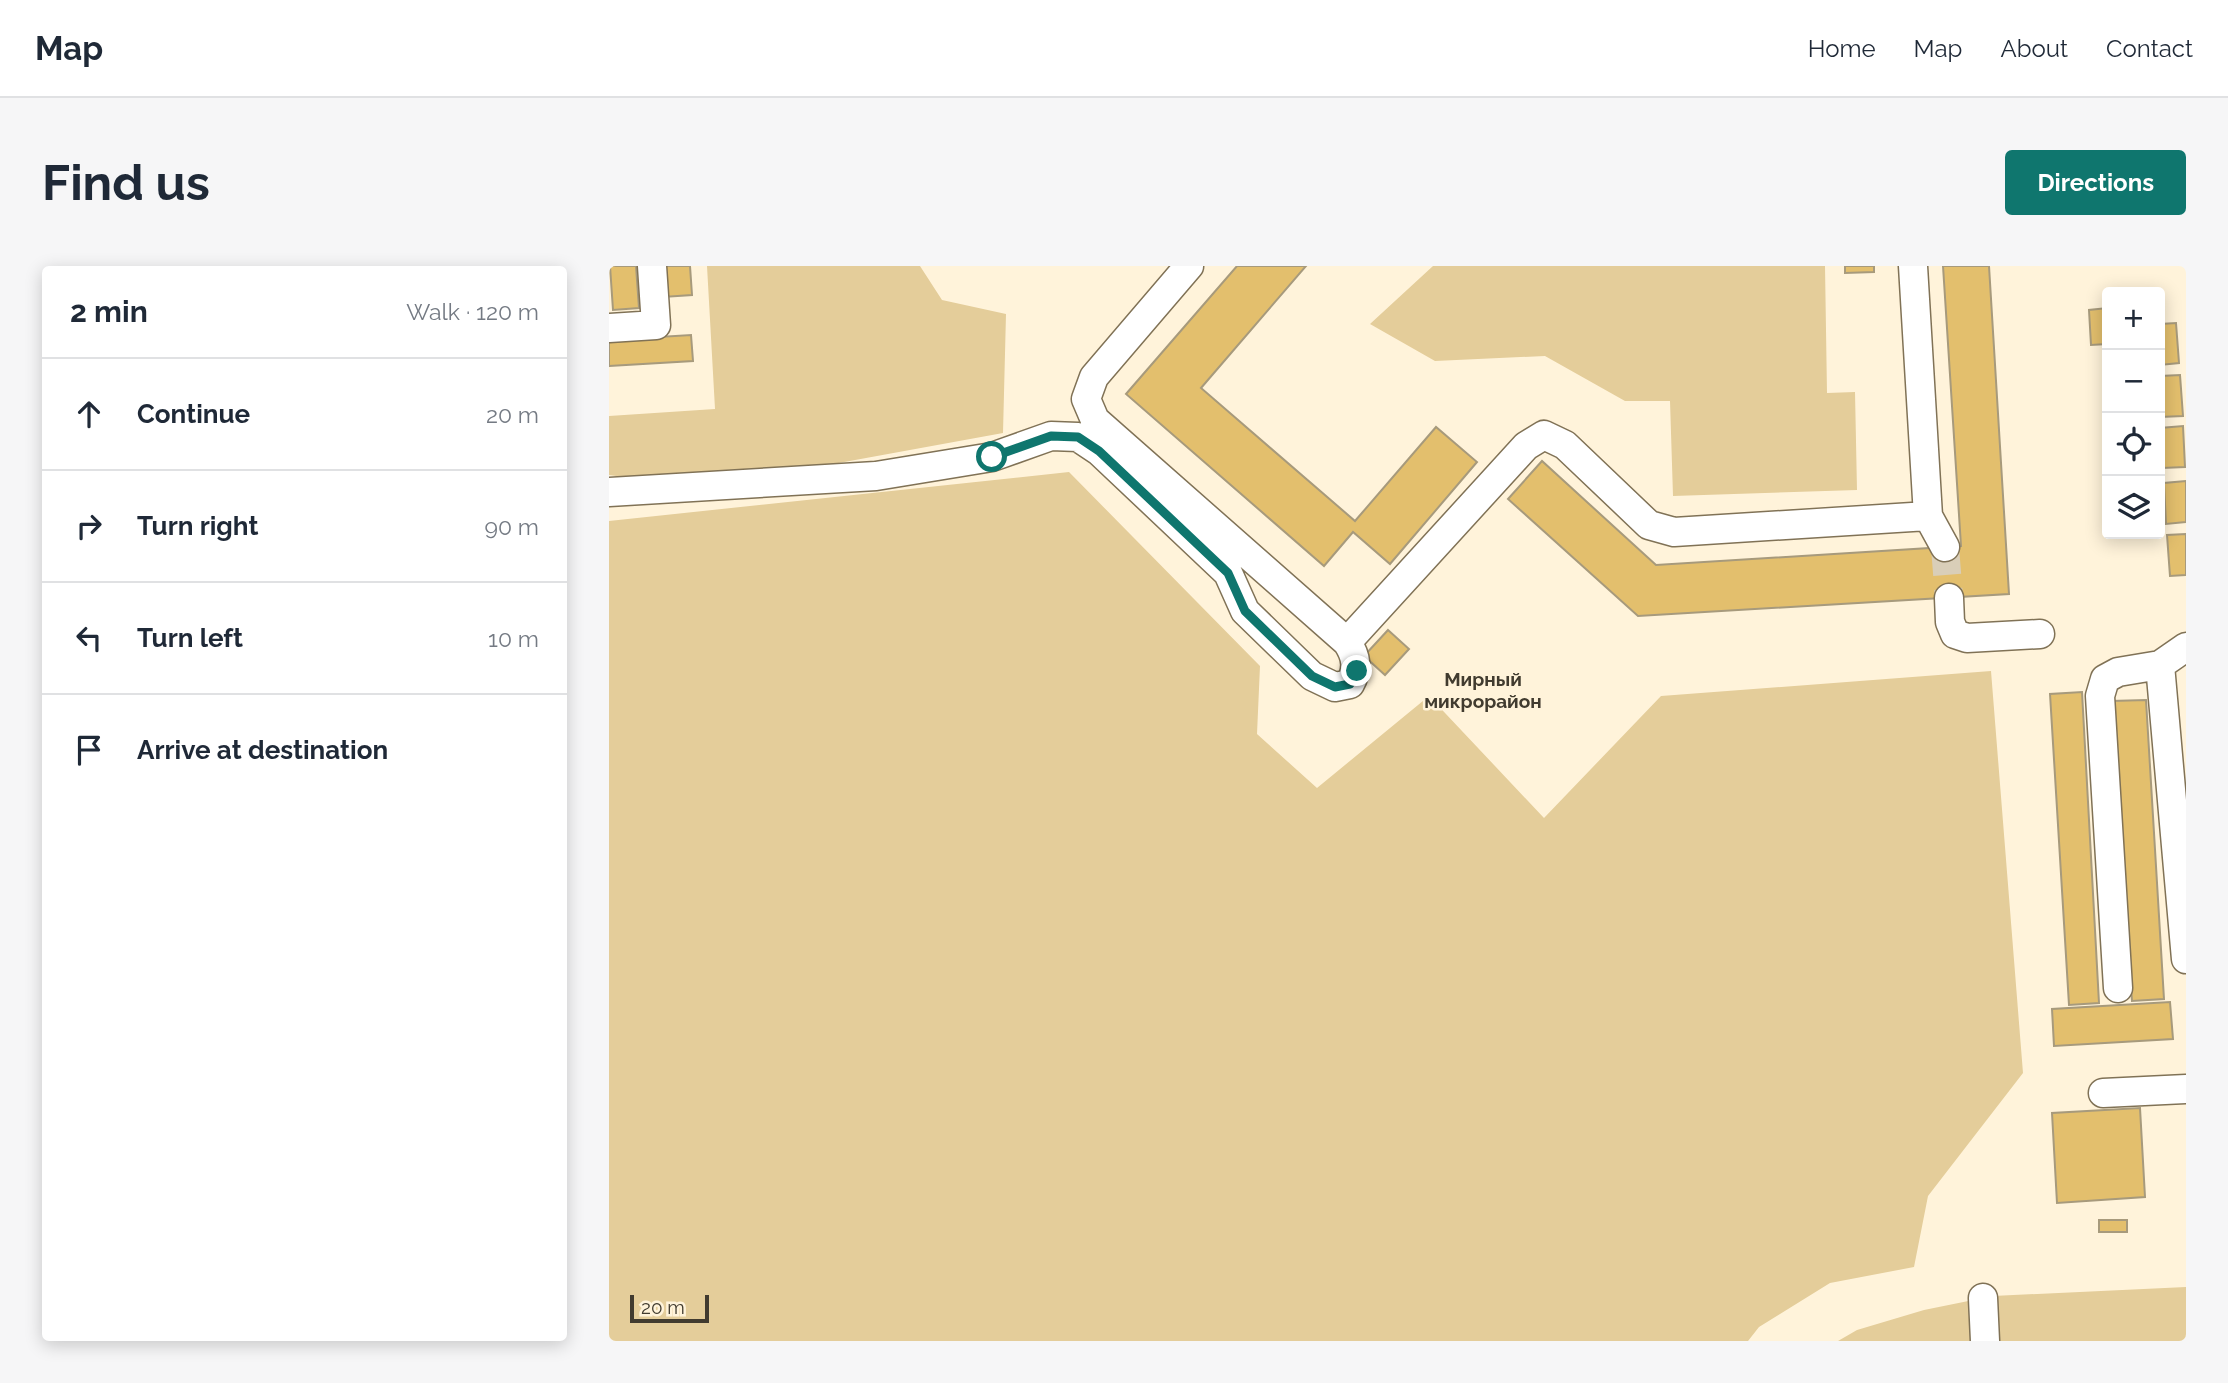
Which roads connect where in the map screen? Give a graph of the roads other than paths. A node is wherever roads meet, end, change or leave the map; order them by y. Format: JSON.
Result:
{"nodes":[{"id":1,"x":652,"y":266,"type":"edge"},
{"id":2,"x":1189,"y":266,"type":"edge"},
{"id":3,"x":1913,"y":266,"type":"edge"},
{"id":4,"x":609,"y":328,"type":"edge"},
{"id":5,"x":609,"y":492,"type":"edge"},
{"id":6,"x":1928,"y":516,"type":"junction"},
{"id":7,"x":1945,"y":547,"type":"tunnel mouth"},
{"id":8,"x":1948,"y":598,"type":"tunnel mouth"},
{"id":9,"x":2041,"y":634,"type":"dead end"},
{"id":10,"x":1347,"y":642,"type":"junction"},
{"id":11,"x":2186,"y":647,"type":"edge"},
{"id":12,"x":2160,"y":665,"type":"junction"},
{"id":13,"x":2186,"y":960,"type":"edge"},
{"id":14,"x":2118,"y":988,"type":"dead end"},
{"id":15,"x":2186,"y":1089,"type":"edge"},
{"id":16,"x":2103,"y":1093,"type":"dead end"},
{"id":17,"x":1983,"y":1298,"type":"dead end"},
{"id":18,"x":1985,"y":1341,"type":"edge"}],
"edges":[{"from":1,"to":4,"type":"lane"},
{"from":2,"to":10,"type":"lane"},
{"from":3,"to":6,"type":"lane"},
{"from":5,"to":10,"type":"lane"},
{"from":6,"to":7,"type":"lane"},
{"from":6,"to":10,"type":"lane"},
{"from":8,"to":9,"type":"lane"},
{"from":11,"to":12,"type":"lane"},
{"from":12,"to":13,"type":"lane"},
{"from":12,"to":14,"type":"lane"},
{"from":15,"to":16,"type":"lane"},
{"from":17,"to":18,"type":"lane"}]}
